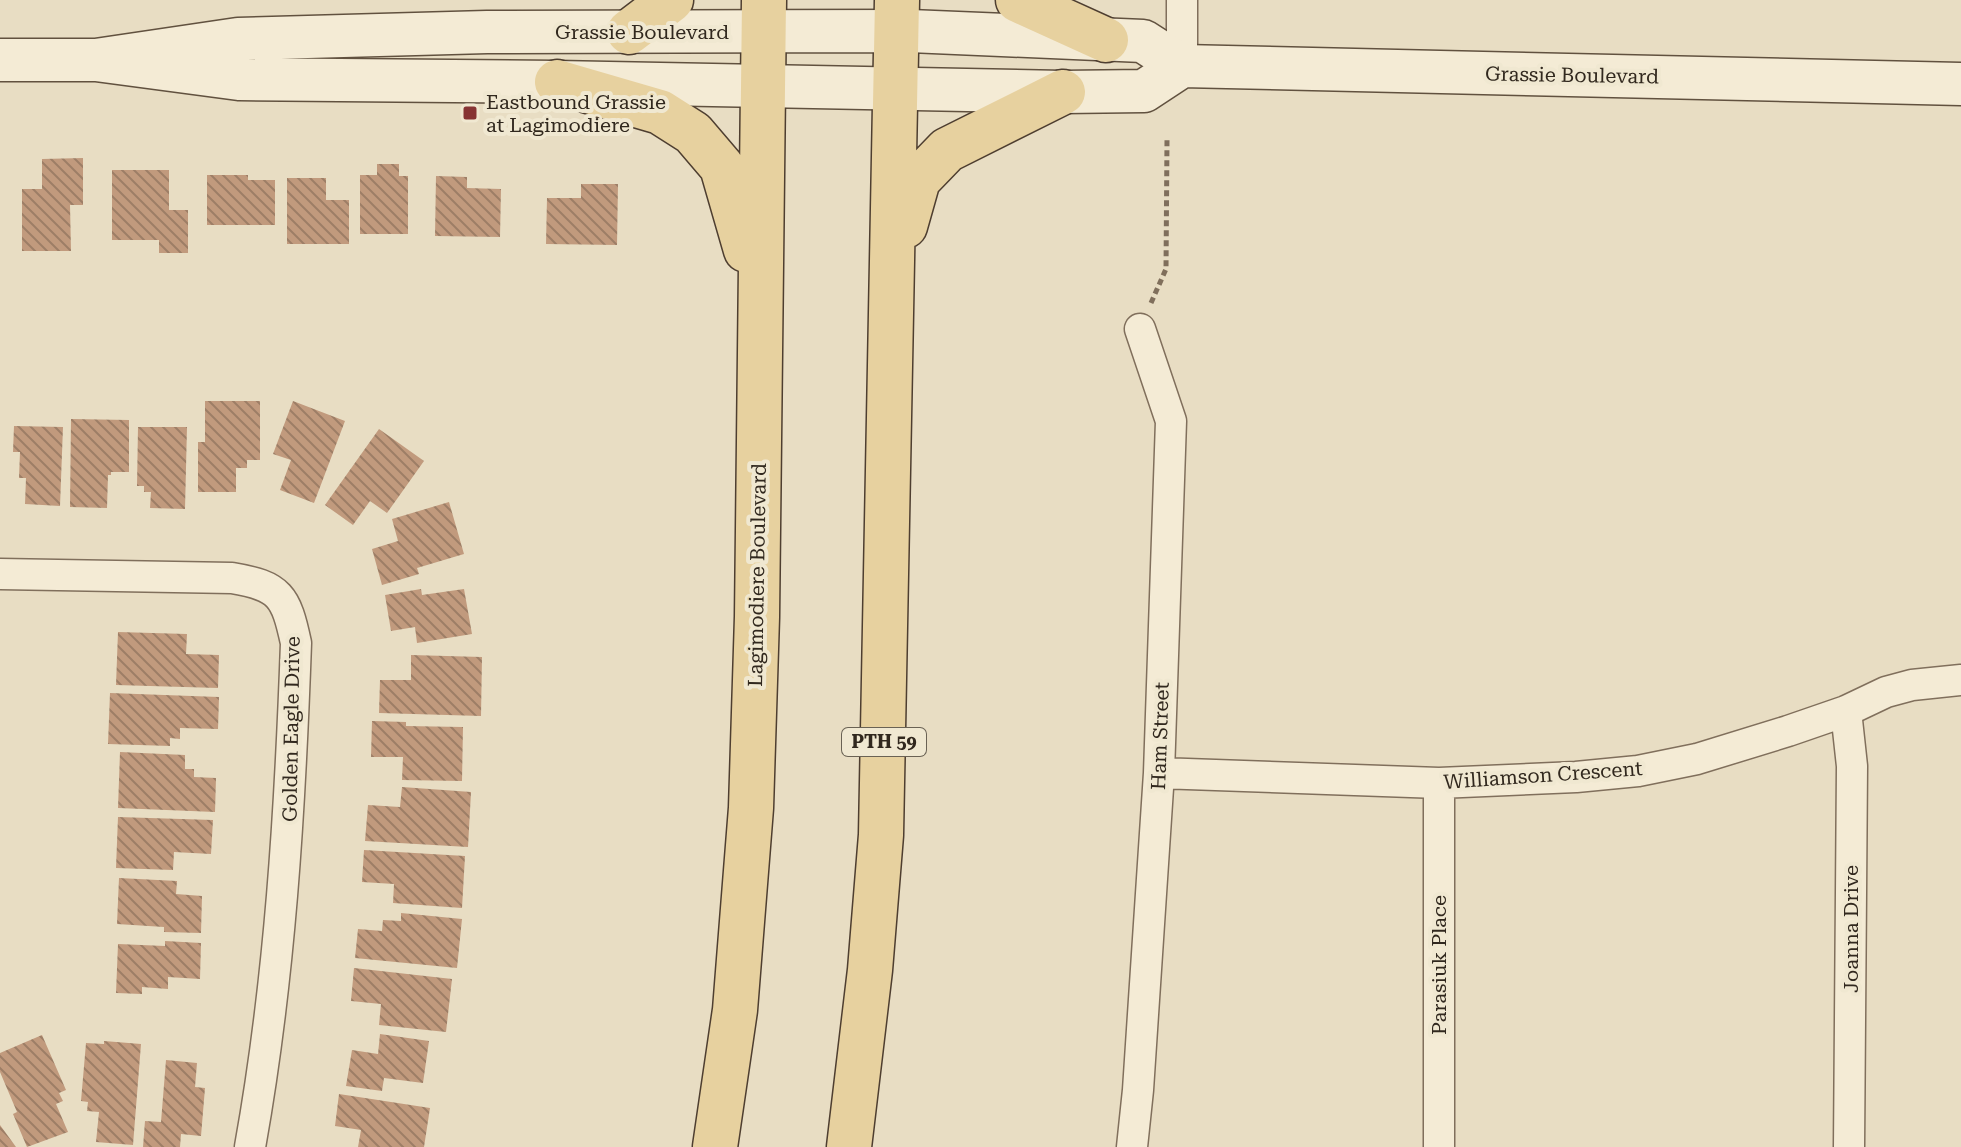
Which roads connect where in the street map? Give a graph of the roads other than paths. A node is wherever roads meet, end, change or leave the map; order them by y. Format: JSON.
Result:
{"nodes":[{"id":1,"x":671,"y":0,"type":"edge"},
{"id":2,"x":1018,"y":0,"type":"edge"},
{"id":3,"x":1182,"y":0,"type":"edge"},
{"id":4,"x":764,"y":16,"type":"edge"},
{"id":5,"x":896,"y":16,"type":"edge"},
{"id":6,"x":629,"y":32,"type":"junction"},
{"id":7,"x":1106,"y":40,"type":"junction"},
{"id":8,"x":0,"y":60,"type":"edge"},
{"id":9,"x":96,"y":60,"type":"junction"},
{"id":10,"x":1182,"y":66,"type":"junction"},
{"id":11,"x":557,"y":82,"type":"junction"},
{"id":12,"x":1961,"y":84,"type":"edge"},
{"id":13,"x":763,"y":87,"type":"junction"},
{"id":14,"x":896,"y":89,"type":"junction"},
{"id":15,"x":1063,"y":92,"type":"junction"},
{"id":16,"x":759,"y":315,"type":"junction"},
{"id":17,"x":1140,"y":329,"type":"road end"},
{"id":18,"x":891,"y":335,"type":"junction"},
{"id":19,"x":0,"y":574,"type":"edge"},
{"id":20,"x":1961,"y":680,"type":"edge"},
{"id":21,"x":1846,"y":711,"type":"junction"},
{"id":22,"x":1159,"y":773,"type":"junction"},
{"id":23,"x":1439,"y":783,"type":"junction"},
{"id":24,"x":250,"y":1147,"type":"edge"},
{"id":25,"x":715,"y":1147,"type":"edge"},
{"id":26,"x":849,"y":1147,"type":"edge"},
{"id":27,"x":1132,"y":1147,"type":"edge"},
{"id":28,"x":1439,"y":1147,"type":"edge"},
{"id":29,"x":1849,"y":1147,"type":"edge"}],
"edges":[{"from":1,"to":6,"type":"main road"},
{"from":2,"to":7,"type":"main road"},
{"from":3,"to":10,"type":"street"},
{"from":4,"to":5,"type":"street","name":"Grassie Boulevard"},
{"from":4,"to":6,"type":"street","name":"Grassie Boulevard"},
{"from":4,"to":13,"type":"main road","name":"Lagimodiere Boulevard"},
{"from":5,"to":7,"type":"street","name":"Grassie Boulevard"},
{"from":5,"to":14,"type":"main road","number":"PTH 59"},
{"from":6,"to":9,"type":"street","name":"Grassie Boulevard"},
{"from":7,"to":10,"type":"street","name":"Grassie Boulevard"},
{"from":8,"to":9,"type":"street","name":"Grassie Boulevard"},
{"from":9,"to":11,"type":"street","name":"Grassie Boulevard"},
{"from":10,"to":12,"type":"street","name":"Grassie Boulevard"},
{"from":10,"to":15,"type":"street","name":"Grassie Boulevard"},
{"from":11,"to":13,"type":"street","name":"Grassie Boulevard"},
{"from":11,"to":16,"type":"main road"},
{"from":13,"to":14,"type":"street","name":"Grassie Boulevard"},
{"from":13,"to":16,"type":"main road","name":"Lagimodiere Boulevard"},
{"from":14,"to":15,"type":"street","name":"Grassie Boulevard"},
{"from":14,"to":18,"type":"main road","number":"PTH 59"},
{"from":15,"to":18,"type":"main road"},
{"from":16,"to":25,"type":"main road","name":"Lagimodiere Boulevard"},
{"from":17,"to":22,"type":"street","name":"Ham Street"},
{"from":18,"to":26,"type":"main road","number":"PTH 59"},
{"from":19,"to":24,"type":"street","name":"Golden Eagle Drive"},
{"from":20,"to":21,"type":"street","name":"Williamson Crescent"},
{"from":21,"to":23,"type":"street","name":"Williamson Crescent"},
{"from":21,"to":29,"type":"street","name":"Joanna Drive"},
{"from":22,"to":23,"type":"street","name":"Williamson Crescent"},
{"from":22,"to":27,"type":"street","name":"Ham Street"},
{"from":23,"to":28,"type":"street","name":"Parasiuk Place"}]}
